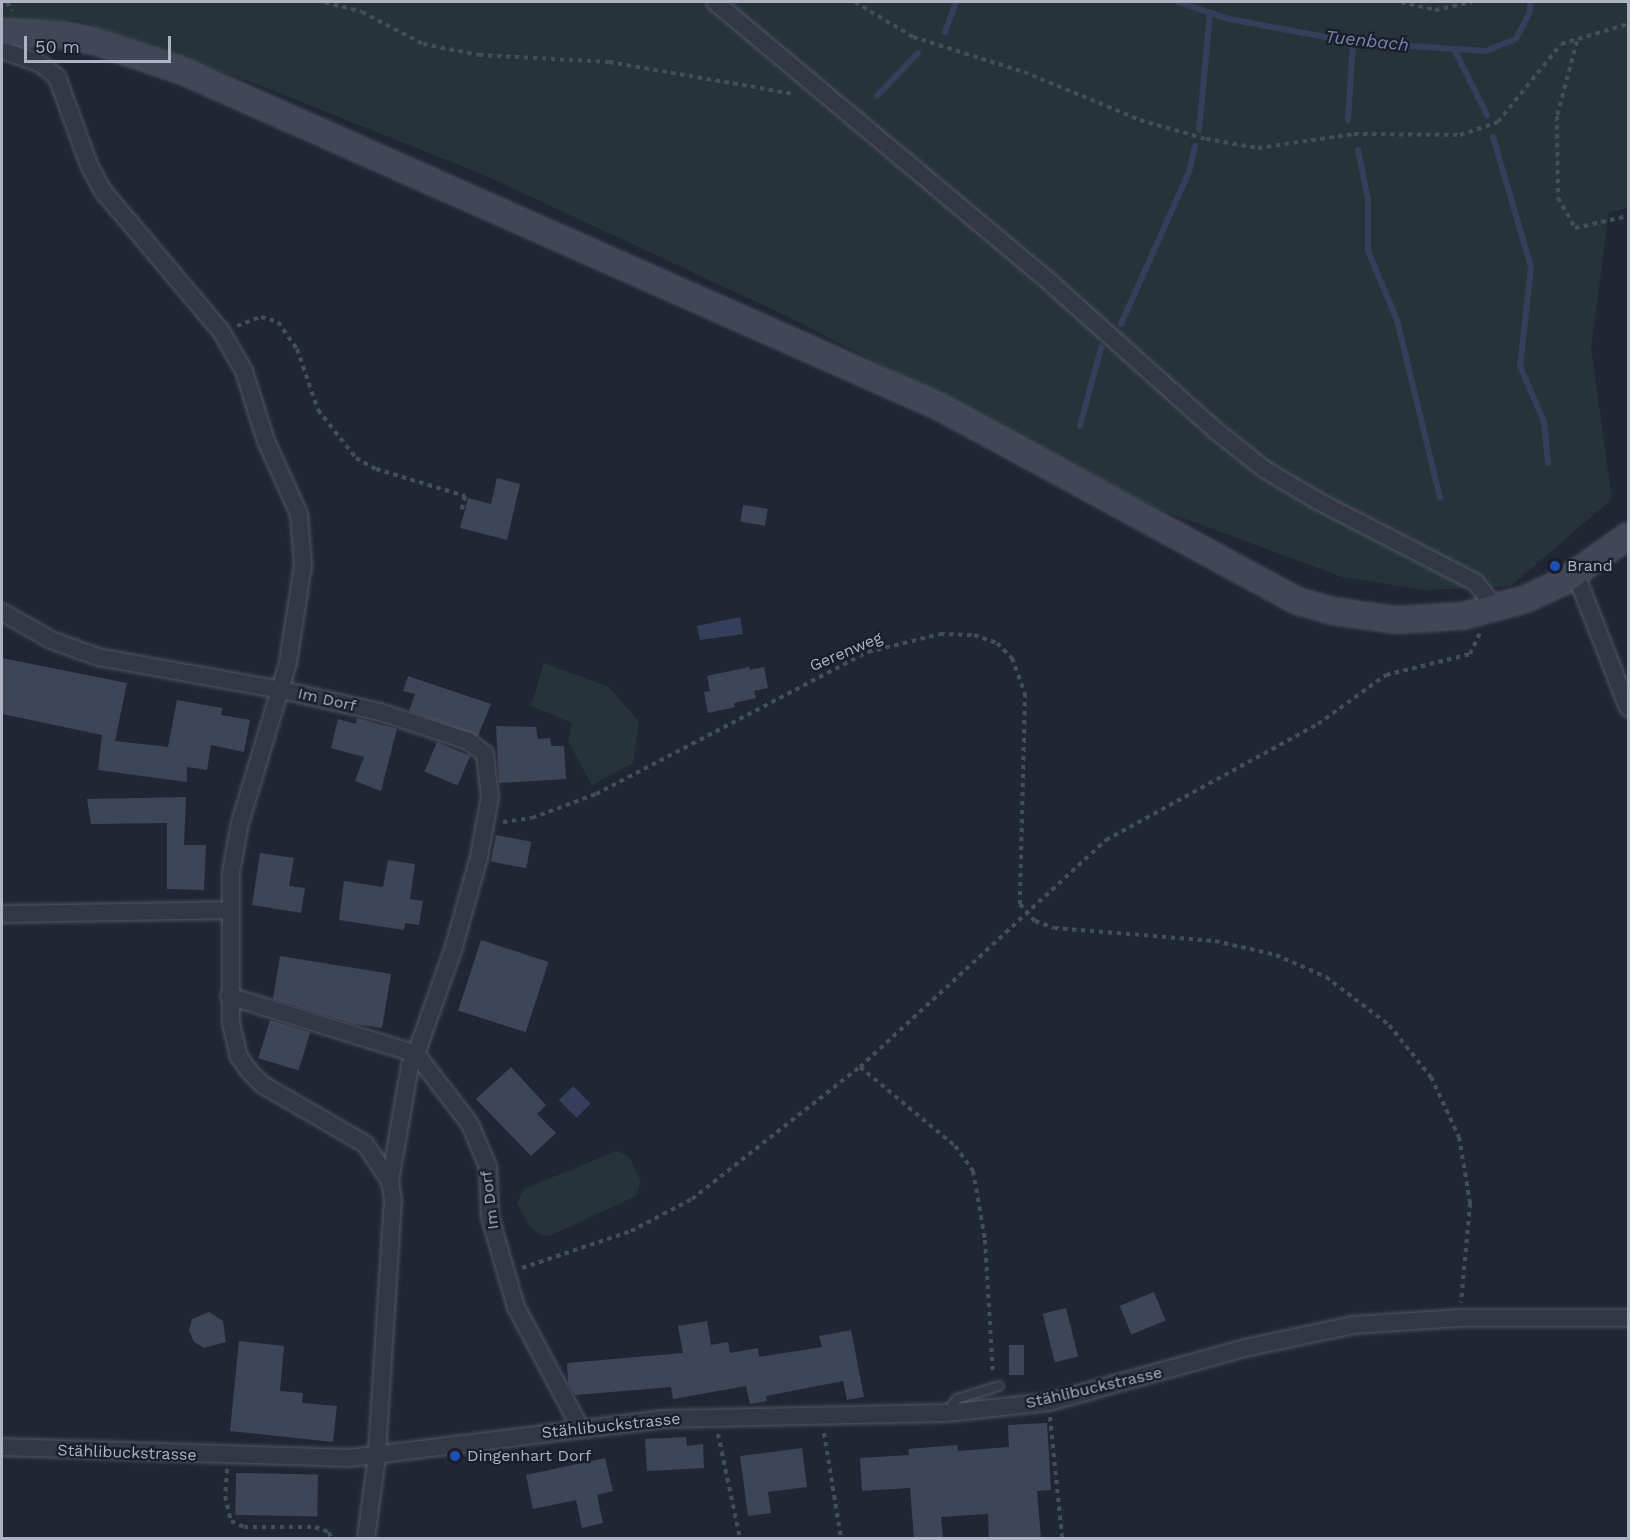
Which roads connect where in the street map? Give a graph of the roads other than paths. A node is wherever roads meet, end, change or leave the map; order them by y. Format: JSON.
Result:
{"nodes":[{"id":1,"x":715,"y":2,"type":"edge"},
{"id":2,"x":2,"y":32,"type":"edge"},
{"id":3,"x":2,"y":50,"type":"edge"},
{"id":4,"x":1629,"y":536,"type":"edge"},
{"id":5,"x":1576,"y":575,"type":"junction"},
{"id":6,"x":1496,"y":608,"type":"junction"},
{"id":7,"x":2,"y":612,"type":"edge"},
{"id":8,"x":282,"y":690,"type":"junction"},
{"id":9,"x":1629,"y":708,"type":"edge"},
{"id":10,"x":230,"y":910,"type":"junction"},
{"id":11,"x":2,"y":914,"type":"edge"},
{"id":12,"x":229,"y":996,"type":"junction"},
{"id":13,"x":416,"y":1054,"type":"junction"},
{"id":14,"x":390,"y":1181,"type":"junction"},
{"id":15,"x":1629,"y":1318,"type":"edge"},
{"id":16,"x":996,"y":1386,"type":"road end"},
{"id":17,"x":946,"y":1413,"type":"junction"},
{"id":18,"x":581,"y":1429,"type":"junction"},
{"id":19,"x":2,"y":1447,"type":"edge"},
{"id":20,"x":377,"y":1456,"type":"junction"},
{"id":21,"x":366,"y":1539,"type":"edge"}],
"edges":[{"from":1,"to":6,"type":"street"},
{"from":2,"to":6,"type":"street"},
{"from":3,"to":8,"type":"street"},
{"from":4,"to":5,"type":"street"},
{"from":5,"to":6,"type":"street"},
{"from":5,"to":9,"type":"street"},
{"from":7,"to":8,"type":"street"},
{"from":8,"to":10,"type":"street","name":"Im Dorf"},
{"from":8,"to":13,"type":"street","name":"Im Dorf"},
{"from":10,"to":11,"type":"street"},
{"from":10,"to":12,"type":"street","name":"Im Dorf"},
{"from":12,"to":13,"type":"street"},
{"from":12,"to":14,"type":"street","name":"Im Dorf"},
{"from":13,"to":14,"type":"street"},
{"from":13,"to":18,"type":"street","name":"Im Dorf"},
{"from":14,"to":20,"type":"street","name":"Im Dorf"},
{"from":15,"to":17,"type":"street","name":"Stählibuckstrasse"},
{"from":16,"to":17,"type":"lane"},
{"from":17,"to":18,"type":"street","name":"Stählibuckstrasse"},
{"from":18,"to":20,"type":"street","name":"Stählibuckstrasse"},
{"from":19,"to":20,"type":"street","name":"Stählibuckstrasse"},
{"from":20,"to":21,"type":"street","name":"Im Dorf"}]}
